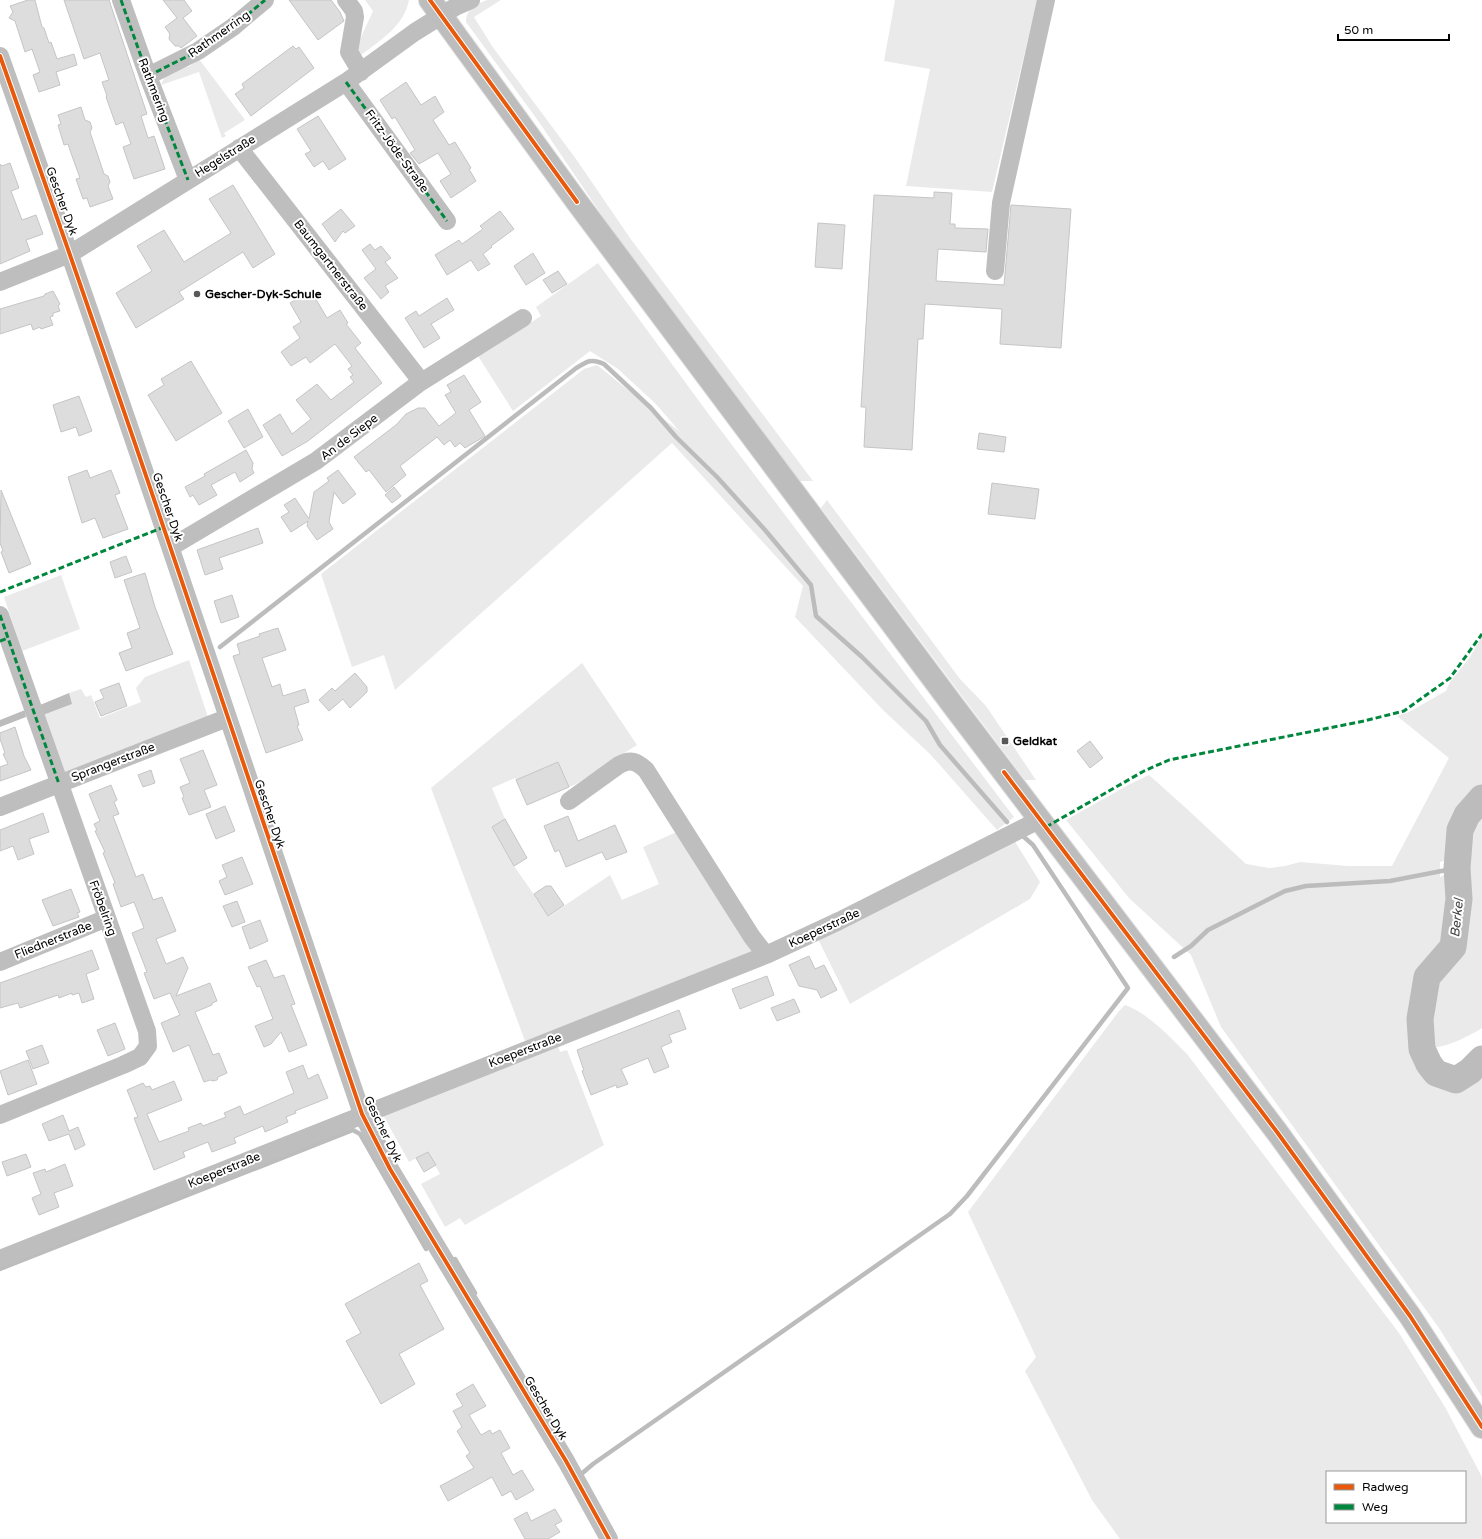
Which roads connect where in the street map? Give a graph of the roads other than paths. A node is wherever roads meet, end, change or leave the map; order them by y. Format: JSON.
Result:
{"nodes":[{"id":1,"x":121,"y":0,"type":"edge"},
{"id":2,"x":265,"y":0,"type":"edge"},
{"id":3,"x":346,"y":0,"type":"edge"},
{"id":4,"x":471,"y":0,"type":"edge"},
{"id":5,"x":1046,"y":0,"type":"edge"},
{"id":6,"x":436,"y":8,"type":"edge"},
{"id":7,"x":0,"y":56,"type":"edge"},
{"id":8,"x":368,"y":67,"type":"junction"},
{"id":9,"x":148,"y":76,"type":"junction"},
{"id":10,"x":346,"y":82,"type":"junction"},
{"id":11,"x":239,"y":148,"type":"junction"},
{"id":12,"x":188,"y":180,"type":"junction"},
{"id":13,"x":447,"y":220,"type":"dead end"},
{"id":14,"x":70,"y":254,"type":"junction"},
{"id":15,"x":995,"y":271,"type":"dead end"},
{"id":16,"x":0,"y":282,"type":"edge"},
{"id":17,"x":523,"y":318,"type":"dead end"},
{"id":18,"x":418,"y":384,"type":"junction"},
{"id":19,"x":171,"y":547,"type":"junction"},
{"id":20,"x":0,"y":615,"type":"edge"},
{"id":21,"x":4,"y":639,"type":"edge"},
{"id":22,"x":227,"y":718,"type":"junction"},
{"id":23,"x":59,"y":784,"type":"junction"},
{"id":24,"x":570,"y":801,"type":"dead end"},
{"id":25,"x":0,"y":806,"type":"edge"},
{"id":26,"x":1039,"y":820,"type":"junction"},
{"id":27,"x":107,"y":918,"type":"junction"},
{"id":28,"x":766,"y":955,"type":"junction"},
{"id":29,"x":0,"y":962,"type":"edge"},
{"id":30,"x":362,"y":1114,"type":"junction"},
{"id":31,"x":0,"y":1115,"type":"edge"},
{"id":32,"x":0,"y":1259,"type":"edge"},
{"id":33,"x":1482,"y":1427,"type":"edge"},
{"id":34,"x":609,"y":1539,"type":"edge"}],
"edges":[{"from":1,"to":9,"type":"street","name":"Rathmering"},
{"from":2,"to":9,"type":"street","name":"Rathmerring"},
{"from":3,"to":8,"type":"street"},
{"from":4,"to":6,"type":"street","name":"Hegelstraße"},
{"from":5,"to":15,"type":"street"},
{"from":6,"to":8,"type":"street","name":"Hegelstraße"},
{"from":6,"to":26,"type":"main road"},
{"from":7,"to":14,"type":"street","name":"Gescher Dyk"},
{"from":8,"to":10,"type":"street","name":"Hegelstraße"},
{"from":9,"to":12,"type":"street","name":"Rathmering"},
{"from":10,"to":11,"type":"street","name":"Hegelstraße"},
{"from":10,"to":13,"type":"street","name":"Fritz-Jöde-Straße"},
{"from":11,"to":12,"type":"street","name":"Hegelstraße"},
{"from":11,"to":18,"type":"street","name":"Baumgartnerstraße"},
{"from":12,"to":14,"type":"street","name":"Hegelstraße"},
{"from":14,"to":16,"type":"street","name":"Hegelstraße"},
{"from":14,"to":19,"type":"street","name":"Gescher Dyk"},
{"from":17,"to":18,"type":"street","name":"An de Siepe"},
{"from":18,"to":19,"type":"street","name":"An de Siepe"},
{"from":19,"to":22,"type":"street","name":"Gescher Dyk"},
{"from":20,"to":21,"type":"street","name":"Fröbelring"},
{"from":21,"to":23,"type":"street","name":"Fröbelring"},
{"from":22,"to":23,"type":"street","name":"Sprangerstraße"},
{"from":22,"to":30,"type":"street","name":"Gescher Dyk"},
{"from":23,"to":25,"type":"street","name":"Sprangerstraße"},
{"from":23,"to":27,"type":"street","name":"Fröbelring"},
{"from":24,"to":28,"type":"street"},
{"from":26,"to":28,"type":"street","name":"Koeperstraße"},
{"from":26,"to":33,"type":"main road"},
{"from":27,"to":29,"type":"street","name":"Fliednerstraße"},
{"from":27,"to":31,"type":"street","name":"Fröbelring"},
{"from":28,"to":30,"type":"street","name":"Koeperstraße"},
{"from":30,"to":32,"type":"street","name":"Koeperstraße"},
{"from":30,"to":34,"type":"street","name":"Gescher Dyk"}]}
